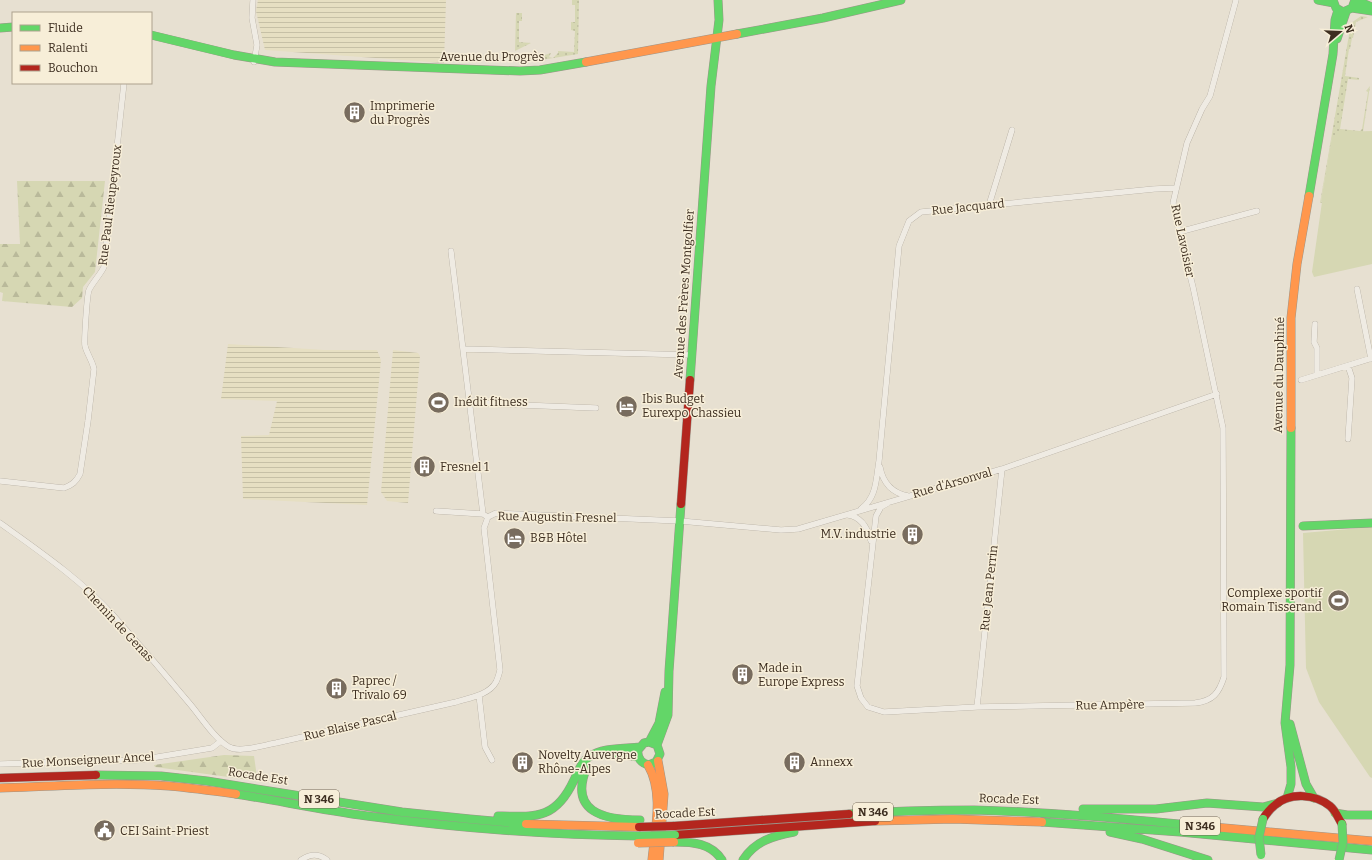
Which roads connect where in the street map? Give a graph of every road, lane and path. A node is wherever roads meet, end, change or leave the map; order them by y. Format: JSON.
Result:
{"nodes":[{"id":1,"x":253,"y":0,"type":"edge"},
{"id":2,"x":718,"y":0,"type":"edge"},
{"id":3,"x":901,"y":0,"type":"edge"},
{"id":4,"x":1236,"y":0,"type":"edge"},
{"id":5,"x":1318,"y":0,"type":"edge"},
{"id":6,"x":1355,"y":0,"type":"edge"},
{"id":7,"x":1335,"y":4,"type":"edge"},
{"id":8,"x":1372,"y":7,"type":"edge"},
{"id":9,"x":1349,"y":10,"type":"junction"},
{"id":10,"x":1372,"y":10,"type":"edge"},
{"id":11,"x":12,"y":27,"type":"edge"},
{"id":12,"x":0,"y":28,"type":"edge"},
{"id":13,"x":152,"y":35,"type":"edge"},
{"id":14,"x":717,"y":38,"type":"junction"},
{"id":15,"x":1332,"y":54,"type":"junction"},
{"id":16,"x":254,"y":60,"type":"junction"},
{"id":17,"x":124,"y":84,"type":"edge"},
{"id":18,"x":1012,"y":130,"type":"dead end"},
{"id":19,"x":1176,"y":188,"type":"junction"},
{"id":20,"x":989,"y":205,"type":"junction"},
{"id":21,"x":1256,"y":211,"type":"dead end"},
{"id":22,"x":1179,"y":232,"type":"junction"},
{"id":23,"x":451,"y":251,"type":"dead end"},
{"id":24,"x":1357,"y":289,"type":"dead end"},
{"id":25,"x":1315,"y":324,"type":"dead end"},
{"id":26,"x":464,"y":349,"type":"junction"},
{"id":27,"x":692,"y":355,"type":"junction"},
{"id":28,"x":1371,"y":358,"type":"edge"},
{"id":29,"x":1348,"y":366,"type":"junction"},
{"id":30,"x":1317,"y":375,"type":"junction"},
{"id":31,"x":1301,"y":380,"type":"dead end"},
{"id":32,"x":1217,"y":394,"type":"junction"},
{"id":33,"x":470,"y":404,"type":"junction"},
{"id":34,"x":596,"y":408,"type":"dead end"},
{"id":35,"x":1348,"y":439,"type":"dead end"},
{"id":36,"x":880,"y":461,"type":"junction"},
{"id":37,"x":1002,"y":469,"type":"junction"},
{"id":38,"x":0,"y":481,"type":"edge"},
{"id":39,"x":908,"y":496,"type":"junction"},
{"id":40,"x":888,"y":502,"type":"junction"},
{"id":41,"x":436,"y":510,"type":"dead end"},
{"id":42,"x":856,"y":512,"type":"junction"},
{"id":43,"x":847,"y":515,"type":"junction"},
{"id":44,"x":486,"y":516,"type":"junction"},
{"id":45,"x":680,"y":520,"type":"junction"},
{"id":46,"x":0,"y":523,"type":"edge"},
{"id":47,"x":1372,"y":523,"type":"edge"},
{"id":48,"x":1303,"y":526,"type":"dead end"},
{"id":49,"x":872,"y":543,"type":"junction"},
{"id":50,"x":479,"y":695,"type":"junction"},
{"id":51,"x":1287,"y":699,"type":"junction"},
{"id":52,"x":977,"y":707,"type":"junction"},
{"id":53,"x":221,"y":741,"type":"junction"},
{"id":54,"x":653,"y":744,"type":"junction"},
{"id":55,"x":640,"y":747,"type":"junction"},
{"id":56,"x":638,"y":757,"type":"junction"},
{"id":57,"x":492,"y":760,"type":"dead end"},
{"id":58,"x":658,"y":761,"type":"junction"},
{"id":59,"x":0,"y":764,"type":"edge"},
{"id":60,"x":648,"y":765,"type":"junction"},
{"id":61,"x":0,"y":778,"type":"edge"},
{"id":62,"x":0,"y":788,"type":"edge"},
{"id":63,"x":1288,"y":798,"type":"junction"},
{"id":64,"x":1314,"y":798,"type":"junction"},
{"id":65,"x":1278,"y":802,"type":"junction"},
{"id":66,"x":1029,"y":811,"type":"junction"},
{"id":67,"x":1335,"y":813,"type":"junction"},
{"id":68,"x":422,"y":814,"type":"junction"},
{"id":69,"x":1372,"y":815,"type":"edge"},
{"id":70,"x":1053,"y":822,"type":"junction"},
{"id":71,"x":639,"y":823,"type":"junction"},
{"id":72,"x":816,"y":825,"type":"junction"},
{"id":73,"x":674,"y":839,"type":"junction"},
{"id":74,"x":1372,"y":841,"type":"edge"},
{"id":75,"x":1372,"y":850,"type":"edge"},
{"id":76,"x":1262,"y":858,"type":"edge"},
{"id":77,"x":301,"y":860,"type":"edge"},
{"id":78,"x":327,"y":860,"type":"edge"},
{"id":79,"x":652,"y":860,"type":"edge"},
{"id":80,"x":659,"y":860,"type":"edge"},
{"id":81,"x":722,"y":860,"type":"edge"},
{"id":82,"x":743,"y":860,"type":"edge"},
{"id":83,"x":1208,"y":860,"type":"edge"},
{"id":84,"x":1339,"y":860,"type":"edge"}],
"edges":[{"from":1,"to":16,"type":"street"},
{"from":2,"to":14,"type":"main road","name":"Avenue des Frères Montgolfier"},
{"from":3,"to":14,"type":"main road","name":"Avenue du Progrès"},
{"from":4,"to":19,"type":"street","name":"Rue Lavoisier"},
{"from":5,"to":7,"type":"main road"},
{"from":6,"to":8,"type":"main road"},
{"from":6,"to":9,"type":"main road","name":"Avenue du Dauphiné"},
{"from":7,"to":9,"type":"main road"},
{"from":7,"to":15,"type":"main road","name":"Avenue du Dauphiné"},
{"from":9,"to":10,"type":"main road"},
{"from":9,"to":15,"type":"main road","name":"Avenue du Dauphiné"},
{"from":11,"to":12,"type":"main road"},
{"from":13,"to":16,"type":"main road","name":"Avenue du Progrès"},
{"from":14,"to":16,"type":"main road","name":"Avenue du Progrès"},
{"from":14,"to":27,"type":"main road","name":"Avenue des Frères Montgolfier"},
{"from":15,"to":51,"type":"main road","name":"Avenue du Dauphiné"},
{"from":17,"to":38,"type":"street","name":"Rue Paul Rieupeyroux"},
{"from":18,"to":20,"type":"street"},
{"from":19,"to":20,"type":"street","name":"Rue Jacquard"},
{"from":19,"to":22,"type":"street","name":"Rue Lavoisier"},
{"from":20,"to":36,"type":"street","name":"Rue Jacquard"},
{"from":21,"to":22,"type":"street"},
{"from":22,"to":32,"type":"street","name":"Rue Lavoisier"},
{"from":23,"to":26,"type":"street"},
{"from":24,"to":28,"type":"street"},
{"from":25,"to":30,"type":"street"},
{"from":26,"to":27,"type":"street"},
{"from":26,"to":33,"type":"street"},
{"from":27,"to":45,"type":"main road","name":"Avenue des Frères Montgolfier"},
{"from":28,"to":29,"type":"street"},
{"from":29,"to":30,"type":"street"},
{"from":29,"to":35,"type":"street"},
{"from":30,"to":31,"type":"street"},
{"from":32,"to":37,"type":"street","name":"Rue d'Arsonval"},
{"from":32,"to":52,"type":"street","name":"Rue Ampère"},
{"from":33,"to":34,"type":"street"},
{"from":33,"to":44,"type":"street"},
{"from":36,"to":39,"type":"street","name":"Rue Jacquard"},
{"from":36,"to":42,"type":"street","name":"Rue Jacquard"},
{"from":37,"to":39,"type":"street","name":"Rue d'Arsonval"},
{"from":37,"to":52,"type":"street","name":"Rue Jean Perrin"},
{"from":39,"to":40,"type":"street","name":"Rue d'Arsonval"},
{"from":40,"to":42,"type":"street","name":"Rue d'Arsonval"},
{"from":40,"to":49,"type":"street","name":"Rue Ampère"},
{"from":41,"to":44,"type":"street","name":"Rue Augustin Fresnel"},
{"from":42,"to":43,"type":"street","name":"Rue d'Arsonval"},
{"from":43,"to":45,"type":"street","name":"Rue d'Arsonval"},
{"from":43,"to":49,"type":"street"},
{"from":44,"to":45,"type":"street","name":"Rue Augustin Fresnel"},
{"from":44,"to":50,"type":"street","name":"Rue Blaise Pascal"},
{"from":45,"to":54,"type":"main road","name":"Avenue des Frères Montgolfier"},
{"from":46,"to":53,"type":"street","name":"Chemin de Genas"},
{"from":47,"to":48,"type":"main road"},
{"from":49,"to":52,"type":"street","name":"Rue Ampère"},
{"from":50,"to":53,"type":"street","name":"Rue Blaise Pascal"},
{"from":50,"to":57,"type":"street"},
{"from":51,"to":63,"type":"main road","name":"Avenue du Dauphiné"},
{"from":51,"to":64,"type":"main road","name":"Avenue du Dauphiné"},
{"from":53,"to":59,"type":"street","name":"Rue Monseigneur Ancel"},
{"from":54,"to":55,"type":"main road"},
{"from":54,"to":58,"type":"main road"},
{"from":55,"to":56,"type":"main road"},
{"from":55,"to":68,"type":"main road"},
{"from":56,"to":60,"type":"main road"},
{"from":56,"to":71,"type":"main road"},
{"from":58,"to":60,"type":"main road"},
{"from":58,"to":80,"type":"main road"},
{"from":60,"to":79,"type":"main road"},
{"from":61,"to":68,"type":"main road","name":"Rocade Est","number":"N 346"},
{"from":62,"to":73,"type":"main road","name":"Rocade Est","number":"N 346","bridge":true},
{"from":63,"to":64,"type":"main road"},
{"from":63,"to":65,"type":"main road"},
{"from":64,"to":67,"type":"main road"},
{"from":65,"to":66,"type":"main road"},
{"from":65,"to":76,"type":"main road","bridge":true},
{"from":66,"to":71,"type":"main road","name":"Rocade Est","number":"N 346"},
{"from":66,"to":74,"type":"main road","name":"Rocade Est","number":"N 346"},
{"from":67,"to":69,"type":"main road"},
{"from":67,"to":84,"type":"main road","bridge":true},
{"from":68,"to":71,"type":"main road","name":"Rocade Est","number":"N 346"},
{"from":70,"to":72,"type":"main road","name":"Rocade Est","number":"N 346"},
{"from":70,"to":75,"type":"main road","name":"Rocade Est","number":"N 346"},
{"from":70,"to":83,"type":"main road"},
{"from":72,"to":73,"type":"main road","name":"Rocade Est","number":"N 346"},
{"from":72,"to":82,"type":"main road"},
{"from":73,"to":81,"type":"main road"},
{"from":77,"to":78,"type":"street"}]}
